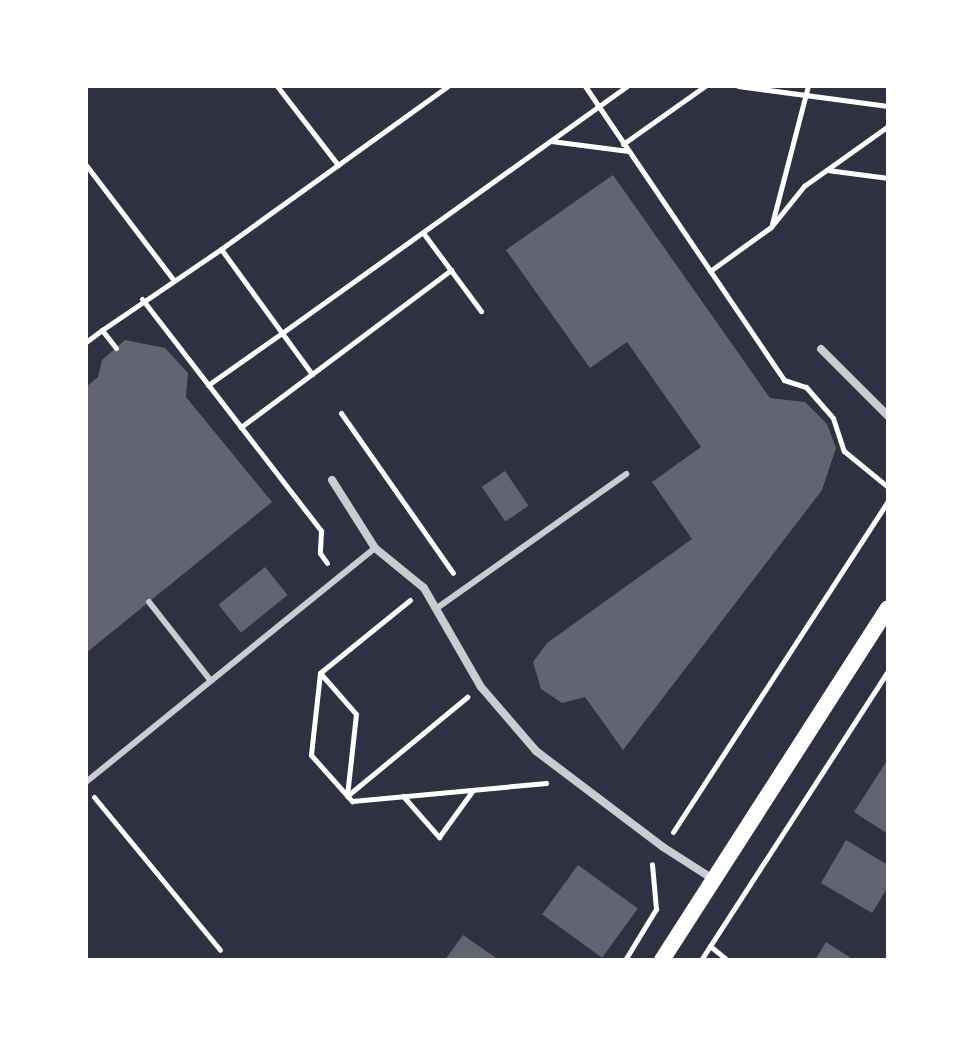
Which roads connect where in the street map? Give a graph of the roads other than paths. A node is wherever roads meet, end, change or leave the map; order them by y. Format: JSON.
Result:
{"nodes":[{"id":1,"x":821,"y":349,"type":"dead end"},
{"id":2,"x":888,"y":416,"type":"edge"},
{"id":3,"x":626,"y":474,"type":"dead end"},
{"id":4,"x":332,"y":480,"type":"dead end"},
{"id":5,"x":375,"y":548,"type":"junction"},
{"id":6,"x":149,"y":602,"type":"dead end"},
{"id":7,"x":437,"y":608,"type":"junction"},
{"id":8,"x":888,"y":608,"type":"edge"},
{"id":9,"x":211,"y":681,"type":"junction"},
{"id":10,"x":86,"y":785,"type":"edge"},
{"id":11,"x":714,"y":879,"type":"junction"},
{"id":12,"x":662,"y":960,"type":"edge"}],
"edges":[{"from":1,"to":2,"type":"street"},
{"from":3,"to":7,"type":"lane"},
{"from":4,"to":5,"type":"street"},
{"from":5,"to":7,"type":"street"},
{"from":5,"to":9,"type":"lane"},
{"from":6,"to":9,"type":"lane"},
{"from":7,"to":11,"type":"street"},
{"from":8,"to":11,"type":"main road"},
{"from":9,"to":10,"type":"lane"},
{"from":11,"to":12,"type":"main road"}]}
